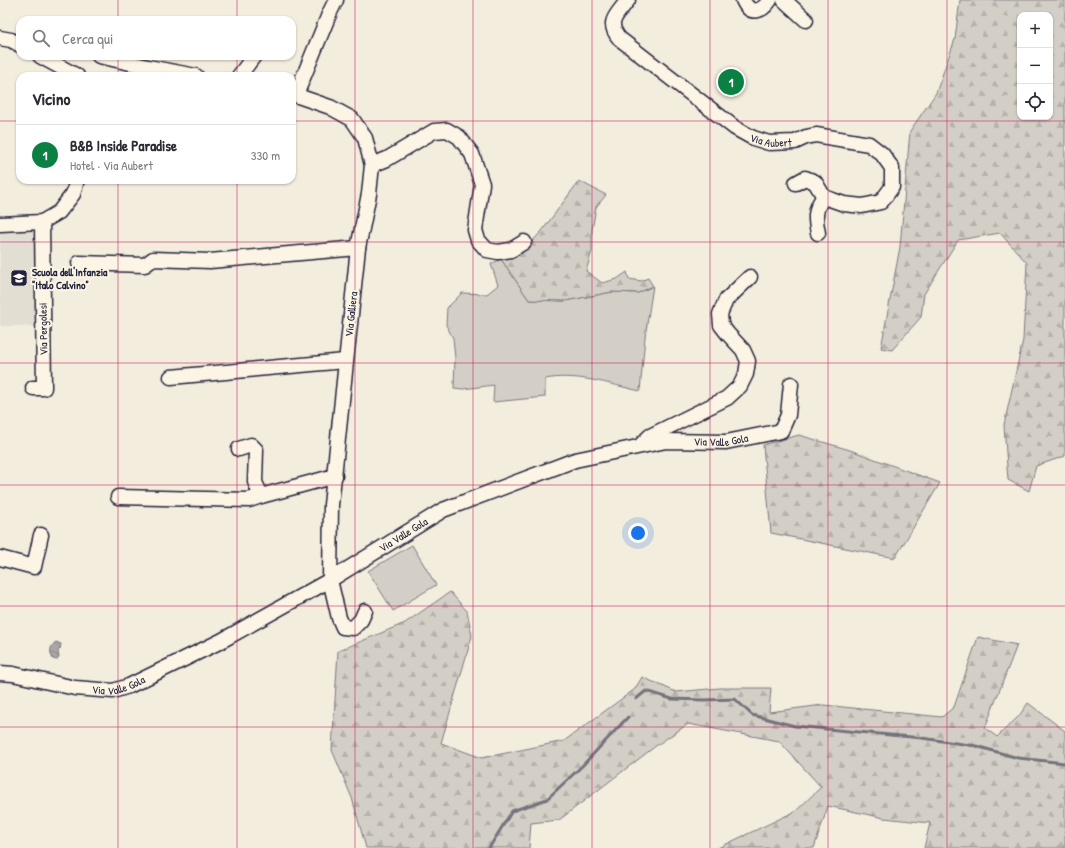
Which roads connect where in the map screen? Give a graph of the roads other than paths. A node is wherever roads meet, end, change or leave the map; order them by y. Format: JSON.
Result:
{"nodes":[{"id":1,"x":336,"y":0,"type":"edge"},
{"id":2,"x":628,"y":0,"type":"edge"},
{"id":3,"x":743,"y":0,"type":"edge"},
{"id":4,"x":770,"y":0,"type":"edge"},
{"id":5,"x":784,"y":0,"type":"edge"},
{"id":6,"x":806,"y":20,"type":"dead end"},
{"id":7,"x":47,"y":60,"type":"edge"},
{"id":8,"x":115,"y":60,"type":"edge"},
{"id":9,"x":251,"y":60,"type":"edge"},
{"id":10,"x":70,"y":72,"type":"edge"},
{"id":11,"x":172,"y":72,"type":"edge"},
{"id":12,"x":242,"y":72,"type":"edge"},
{"id":13,"x":296,"y":89,"type":"edge"},
{"id":14,"x":296,"y":95,"type":"edge"},
{"id":15,"x":372,"y":165,"type":"junction"},
{"id":16,"x":796,"y":183,"type":"dead end"},
{"id":17,"x":76,"y":184,"type":"edge"},
{"id":18,"x":824,"y":197,"type":"junction"},
{"id":19,"x":42,"y":222,"type":"junction"},
{"id":20,"x":0,"y":224,"type":"edge"},
{"id":21,"x":818,"y":233,"type":"dead end"},
{"id":22,"x":524,"y":242,"type":"dead end"},
{"id":23,"x":358,"y":248,"type":"junction"},
{"id":24,"x":79,"y":263,"type":"dead end"},
{"id":25,"x":750,"y":277,"type":"dead end"},
{"id":26,"x":345,"y":361,"type":"junction"},
{"id":27,"x":170,"y":377,"type":"dead end"},
{"id":28,"x":791,"y":384,"type":"dead end"},
{"id":29,"x":39,"y":388,"type":"dead end"},
{"id":30,"x":640,"y":447,"type":"junction"},
{"id":31,"x":239,"y":449,"type":"dead end"},
{"id":32,"x":335,"y":476,"type":"junction"},
{"id":33,"x":261,"y":496,"type":"junction"},
{"id":34,"x":118,"y":497,"type":"dead end"},
{"id":35,"x":41,"y":535,"type":"dead end"},
{"id":36,"x":0,"y":558,"type":"edge"},
{"id":37,"x":330,"y":580,"type":"junction"},
{"id":38,"x":365,"y":610,"type":"dead end"},
{"id":39,"x":0,"y":673,"type":"edge"}],
"edges":[{"from":1,"to":13,"type":"street"},
{"from":2,"to":18,"type":"street","name":"Via Aubert"},
{"from":3,"to":4,"type":"street"},
{"from":5,"to":6,"type":"street"},
{"from":7,"to":10,"type":"street"},
{"from":8,"to":11,"type":"street"},
{"from":9,"to":12,"type":"street"},
{"from":14,"to":15,"type":"street","name":"Via Galliera"},
{"from":15,"to":22,"type":"street"},
{"from":15,"to":23,"type":"street","name":"Via Galliera"},
{"from":16,"to":18,"type":"street"},
{"from":17,"to":19,"type":"street"},
{"from":18,"to":21,"type":"street"},
{"from":19,"to":20,"type":"street"},
{"from":19,"to":29,"type":"street","name":"Via Pergolesi"},
{"from":23,"to":24,"type":"street"},
{"from":23,"to":26,"type":"street","name":"Via Galliera"},
{"from":25,"to":30,"type":"street"},
{"from":26,"to":27,"type":"street"},
{"from":26,"to":32,"type":"street","name":"Via Galliera"},
{"from":28,"to":30,"type":"street","name":"Via Valle Gola"},
{"from":30,"to":37,"type":"street","name":"Via Valle Gola"},
{"from":31,"to":33,"type":"street"},
{"from":32,"to":33,"type":"street"},
{"from":32,"to":37,"type":"street","name":"Via Galliera"},
{"from":33,"to":34,"type":"street"},
{"from":35,"to":36,"type":"street"},
{"from":37,"to":38,"type":"street","name":"Via Galliera"},
{"from":37,"to":39,"type":"street","name":"Via Valle Gola"}]}
